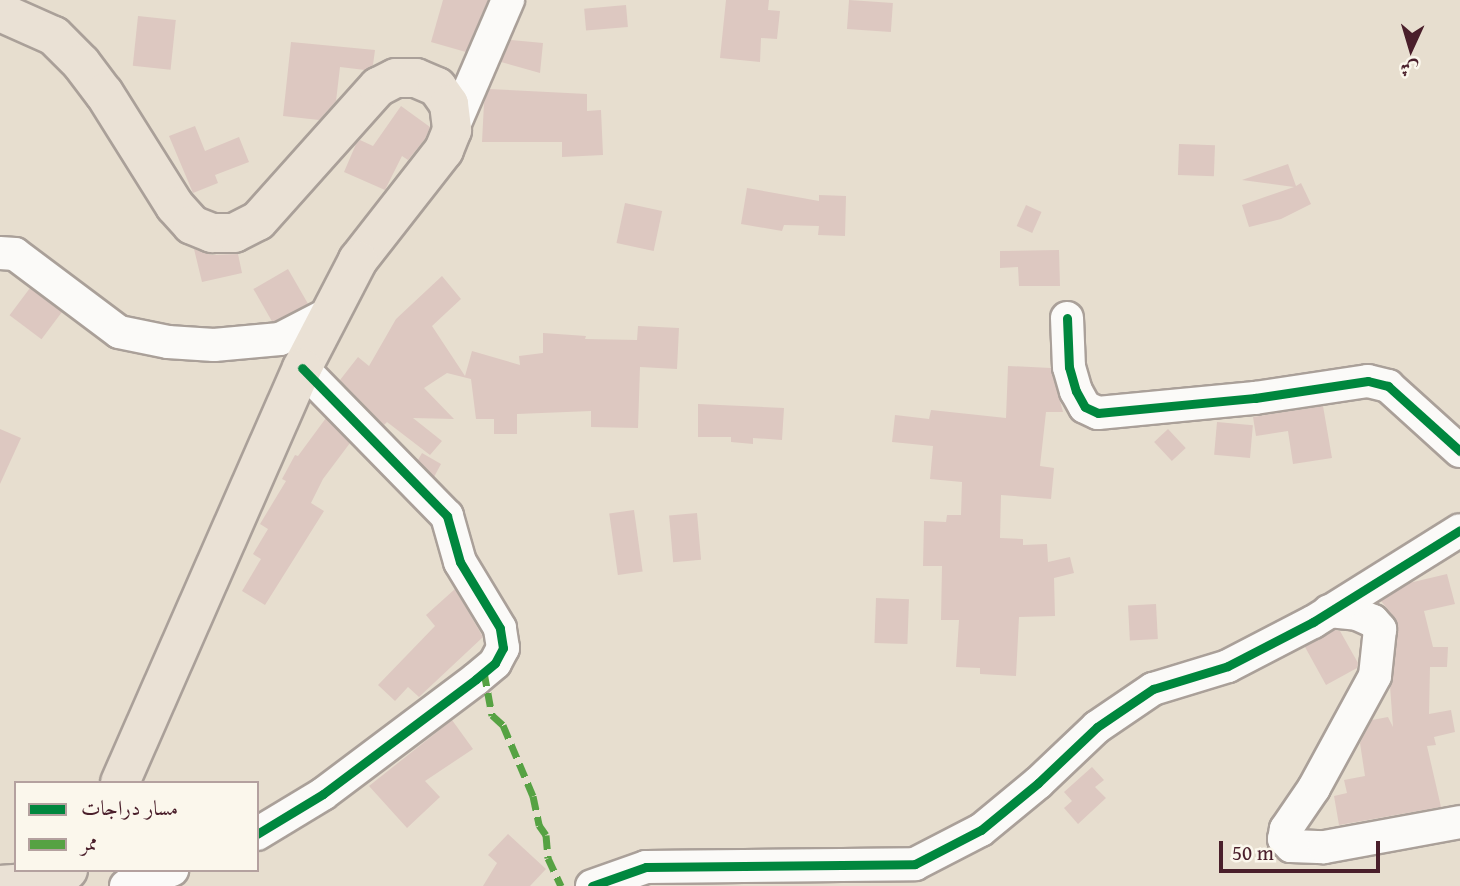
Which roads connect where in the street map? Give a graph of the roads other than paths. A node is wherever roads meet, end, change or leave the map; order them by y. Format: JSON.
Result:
{"nodes":[{"id":1,"x":508,"y":0,"type":"edge"},
{"id":2,"x":0,"y":12,"type":"edge"},
{"id":3,"x":452,"y":130,"type":"junction"},
{"id":4,"x":0,"y":253,"type":"edge"},
{"id":5,"x":330,"y":313,"type":"junction"},
{"id":6,"x":1067,"y":317,"type":"dead end"},
{"id":7,"x":302,"y":368,"type":"junction"},
{"id":8,"x":1460,"y":451,"type":"edge"},
{"id":9,"x":1460,"y":530,"type":"edge"},
{"id":10,"x":1329,"y":611,"type":"junction"},
{"id":11,"x":121,"y":781,"type":"edge"},
{"id":12,"x":1460,"y":822,"type":"edge"},
{"id":13,"x":259,"y":833,"type":"edge"},
{"id":14,"x":166,"y":872,"type":"edge"},
{"id":15,"x":64,"y":879,"type":"edge"},
{"id":16,"x":0,"y":885,"type":"edge"},
{"id":17,"x":126,"y":886,"type":"edge"},
{"id":18,"x":592,"y":886,"type":"edge"}],
"edges":[{"from":1,"to":3,"type":"street"},
{"from":2,"to":3,"type":"main road"},
{"from":3,"to":5,"type":"main road"},
{"from":4,"to":5,"type":"street"},
{"from":5,"to":7,"type":"main road"},
{"from":6,"to":8,"type":"street"},
{"from":7,"to":11,"type":"main road"},
{"from":7,"to":13,"type":"street"},
{"from":9,"to":10,"type":"street"},
{"from":10,"to":12,"type":"street"},
{"from":10,"to":18,"type":"street"},
{"from":14,"to":17,"type":"street"},
{"from":15,"to":16,"type":"main road"}]}
